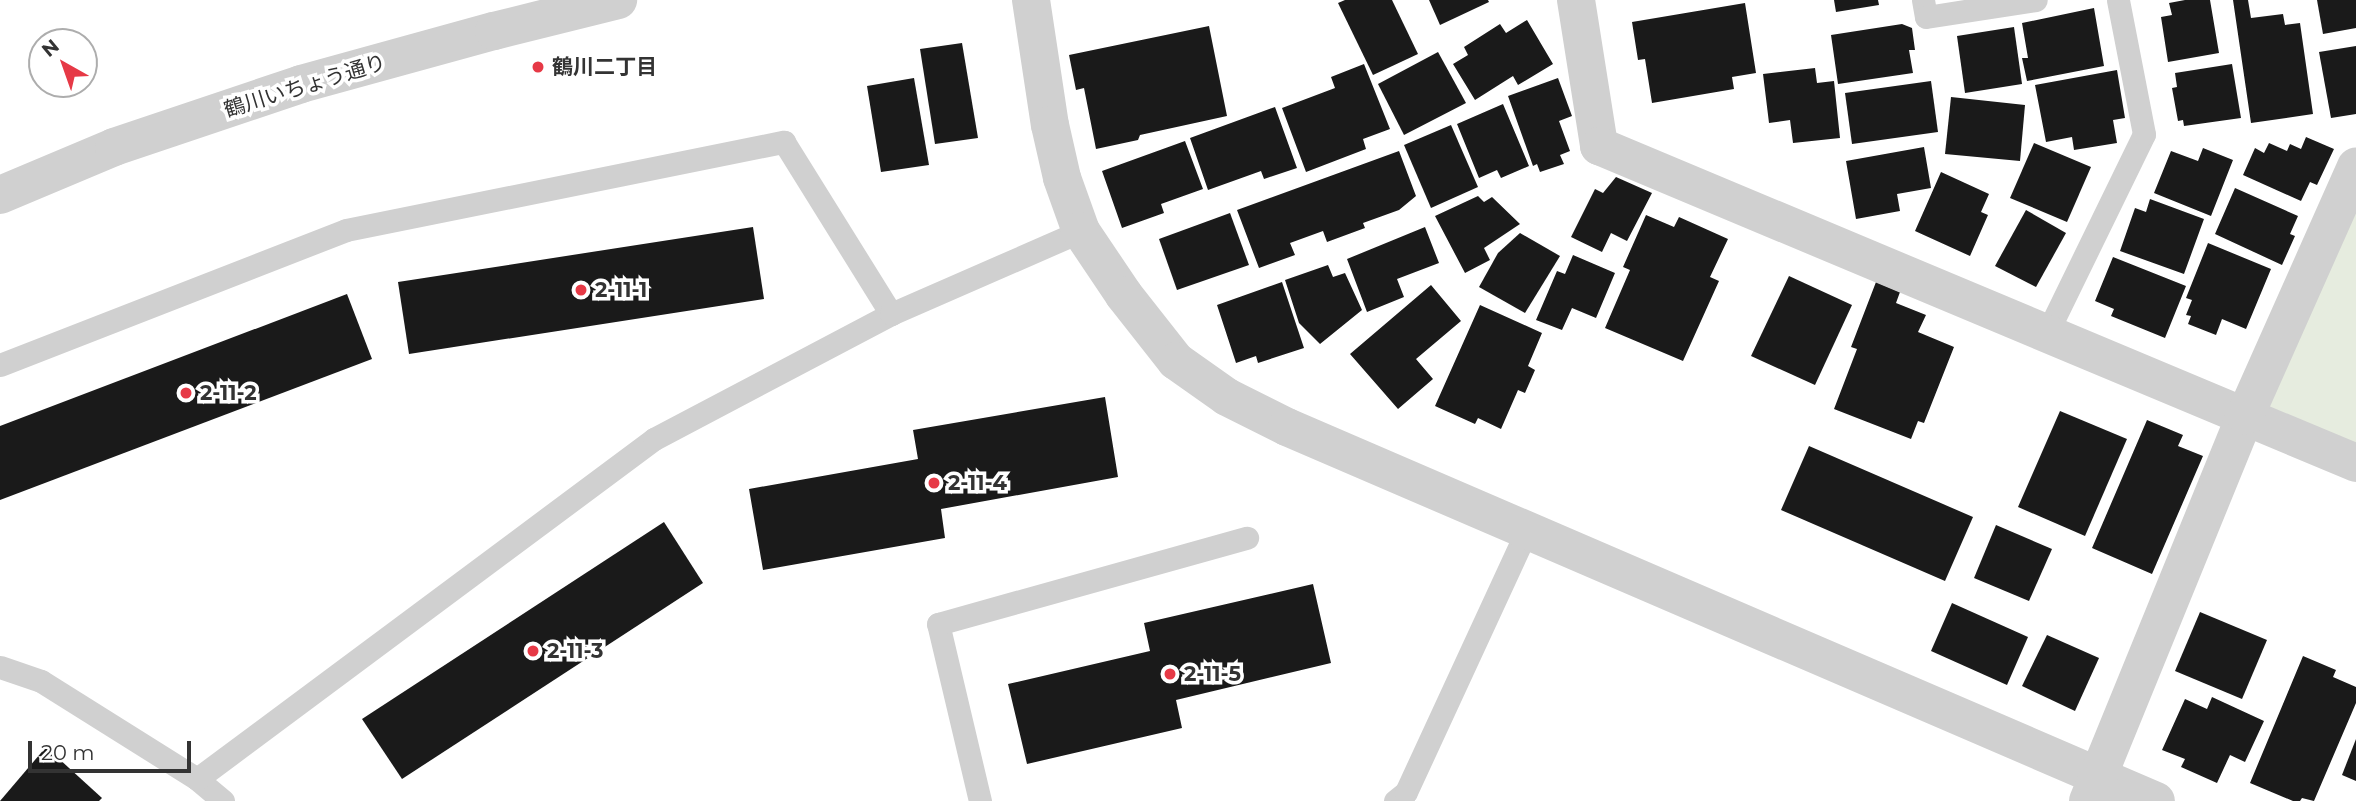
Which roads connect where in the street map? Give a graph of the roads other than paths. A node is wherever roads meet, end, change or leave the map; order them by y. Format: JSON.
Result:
{"nodes":[{"id":1,"x":618,"y":0,"type":"edge"},
{"id":2,"x":1031,"y":0,"type":"edge"},
{"id":3,"x":1576,"y":0,"type":"edge"},
{"id":4,"x":1923,"y":0,"type":"edge"},
{"id":5,"x":2036,"y":0,"type":"edge"},
{"id":6,"x":2118,"y":0,"type":"edge"},
{"id":7,"x":2356,"y":167,"type":"edge"},
{"id":8,"x":0,"y":195,"type":"edge"},
{"id":9,"x":1081,"y":231,"type":"junction"},
{"id":10,"x":891,"y":314,"type":"junction"},
{"id":11,"x":2047,"y":333,"type":"junction"},
{"id":12,"x":0,"y":365,"type":"edge"},
{"id":13,"x":2245,"y":416,"type":"junction"},
{"id":14,"x":2356,"y":463,"type":"edge"},
{"id":15,"x":1527,"y":530,"type":"junction"},
{"id":16,"x":1247,"y":538,"type":"dead end"},
{"id":17,"x":0,"y":667,"type":"edge"},
{"id":18,"x":197,"y":779,"type":"junction"},
{"id":19,"x":2092,"y":788,"type":"edge"},
{"id":20,"x":223,"y":801,"type":"edge"},
{"id":21,"x":980,"y":801,"type":"edge"},
{"id":22,"x":1395,"y":801,"type":"edge"},
{"id":23,"x":2157,"y":801,"type":"edge"}],
"edges":[{"from":1,"to":8,"type":"street","name":"鶴川いちょう通り"},
{"from":2,"to":9,"type":"street"},
{"from":3,"to":11,"type":"street"},
{"from":4,"to":5,"type":"lane"},
{"from":6,"to":11,"type":"lane"},
{"from":7,"to":13,"type":"street"},
{"from":9,"to":10,"type":"lane"},
{"from":9,"to":15,"type":"street"},
{"from":10,"to":12,"type":"lane"},
{"from":10,"to":18,"type":"lane"},
{"from":11,"to":13,"type":"street"},
{"from":13,"to":14,"type":"street"},
{"from":13,"to":19,"type":"street"},
{"from":15,"to":19,"type":"street"},
{"from":15,"to":22,"type":"lane"},
{"from":16,"to":21,"type":"lane"},
{"from":17,"to":18,"type":"lane"},
{"from":18,"to":20,"type":"lane"},
{"from":19,"to":23,"type":"street"}]}
